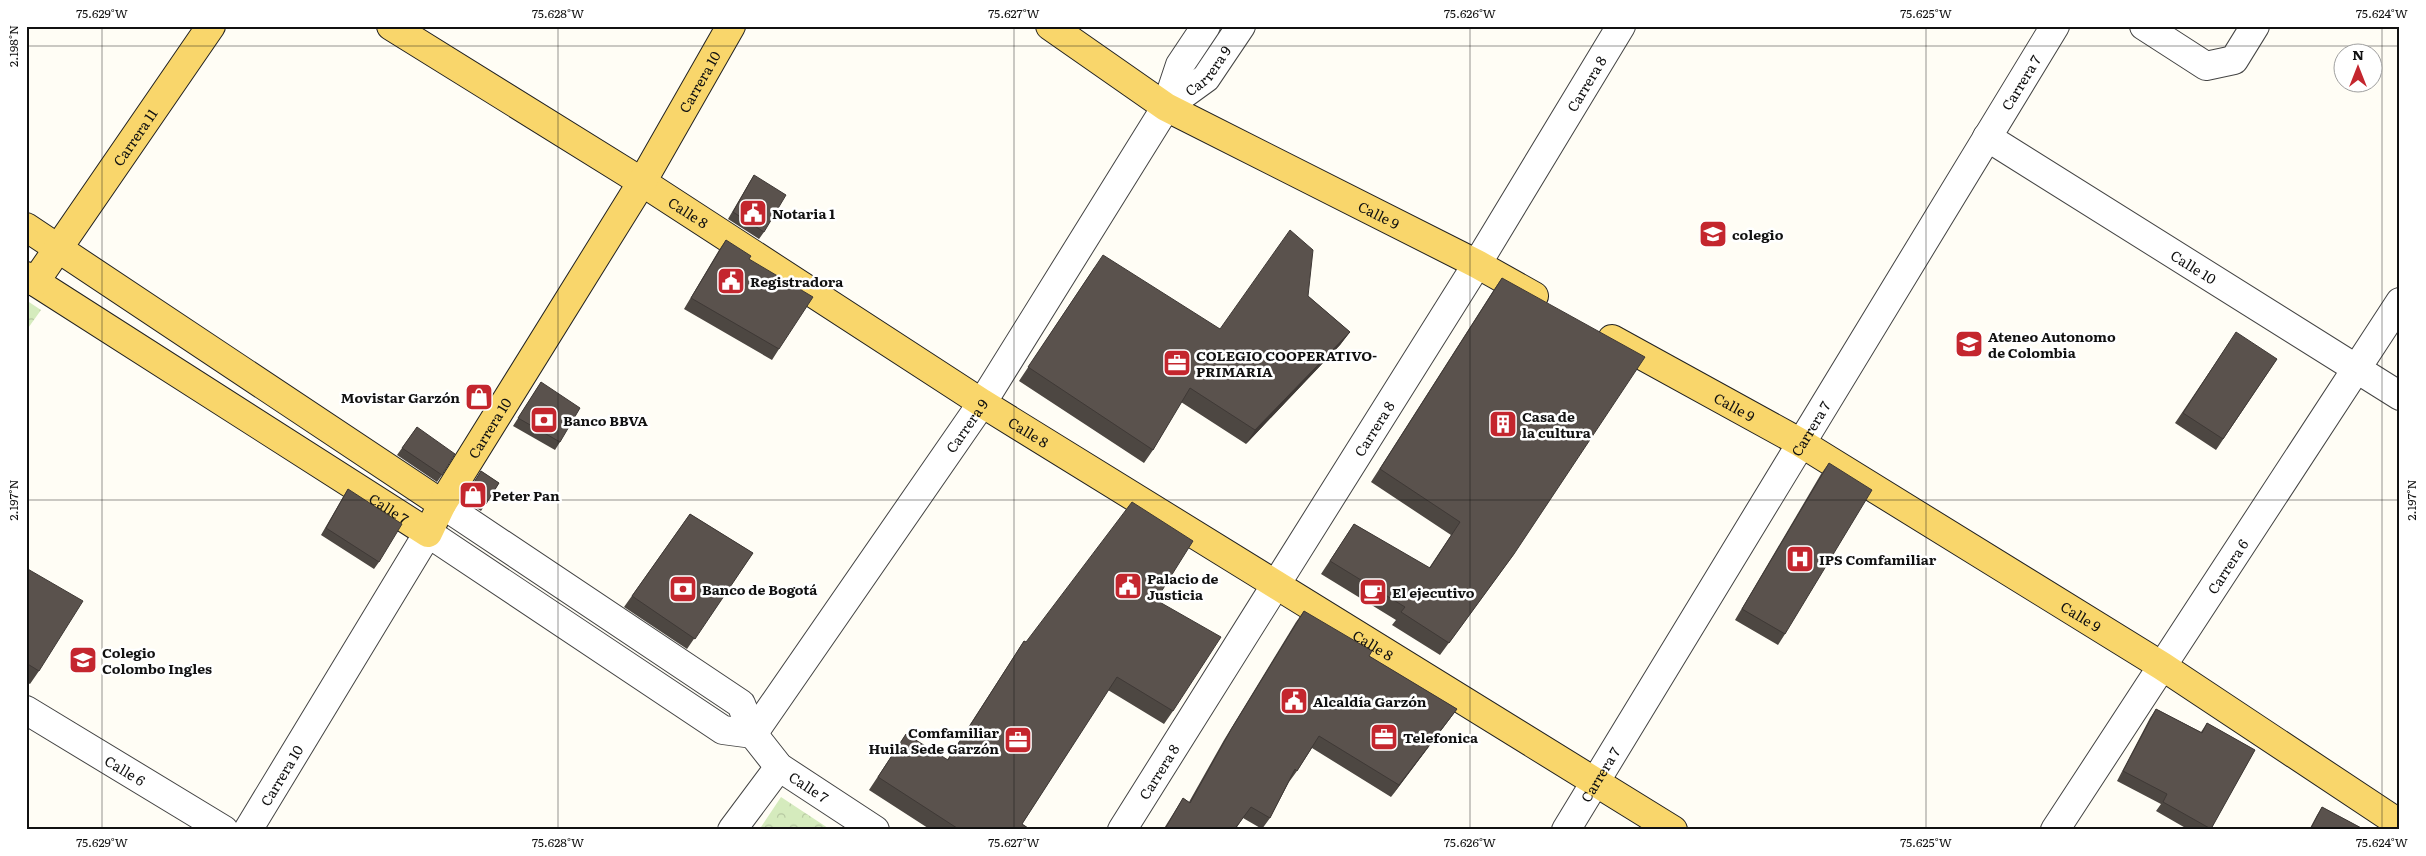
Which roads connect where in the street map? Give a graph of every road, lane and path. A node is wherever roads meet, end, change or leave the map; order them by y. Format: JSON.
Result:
{"nodes":[{"id":1,"x":210,"y":26,"type":"edge"},
{"id":2,"x":391,"y":26,"type":"edge"},
{"id":3,"x":731,"y":26,"type":"edge"},
{"id":4,"x":1050,"y":26,"type":"edge"},
{"id":5,"x":1206,"y":26,"type":"edge"},
{"id":6,"x":1241,"y":26,"type":"edge"},
{"id":7,"x":1621,"y":26,"type":"edge"},
{"id":8,"x":2054,"y":26,"type":"edge"},
{"id":9,"x":2144,"y":26,"type":"edge"},
{"id":10,"x":2255,"y":26,"type":"edge"},
{"id":11,"x":1166,"y":107,"type":"junction"},
{"id":12,"x":1987,"y":138,"type":"junction"},
{"id":13,"x":642,"y":182,"type":"junction"},
{"id":14,"x":26,"y":227,"type":"edge"},
{"id":15,"x":57,"y":246,"type":"junction"},
{"id":16,"x":1477,"y":264,"type":"junction"},
{"id":17,"x":30,"y":279,"type":"edge"},
{"id":18,"x":2400,"y":302,"type":"edge"},
{"id":19,"x":1554,"y":307,"type":"edge"},
{"id":20,"x":1588,"y":326,"type":"edge"},
{"id":21,"x":2356,"y":369,"type":"junction"},
{"id":22,"x":2400,"y":396,"type":"edge"},
{"id":23,"x":982,"y":403,"type":"junction"},
{"id":24,"x":1801,"y":443,"type":"junction"},
{"id":25,"x":442,"y":504,"type":"junction"},
{"id":26,"x":428,"y":533,"type":"junction"},
{"id":27,"x":1276,"y":585,"type":"junction"},
{"id":28,"x":2162,"y":666,"type":"junction"},
{"id":29,"x":26,"y":710,"type":"edge"},
{"id":30,"x":753,"y":734,"type":"junction"},
{"id":31,"x":779,"y":767,"type":"junction"},
{"id":32,"x":1594,"y":783,"type":"junction"},
{"id":33,"x":2400,"y":824,"type":"edge"},
{"id":34,"x":224,"y":830,"type":"edge"},
{"id":35,"x":248,"y":830,"type":"edge"},
{"id":36,"x":732,"y":830,"type":"edge"},
{"id":37,"x":875,"y":830,"type":"edge"},
{"id":38,"x":1122,"y":830,"type":"edge"},
{"id":39,"x":1566,"y":830,"type":"edge"},
{"id":40,"x":1672,"y":830,"type":"edge"},
{"id":41,"x":2055,"y":830,"type":"edge"}],
"edges":[{"from":1,"to":15,"type":"main road","name":"Carrera 11"},
{"from":2,"to":13,"type":"main road","name":"Calle 8"},
{"from":3,"to":13,"type":"main road","name":"Carrera 10"},
{"from":4,"to":11,"type":"main road","name":"Calle 9"},
{"from":5,"to":11,"type":"street","name":"Carrera 9"},
{"from":6,"to":11,"type":"street","name":"Carrera 9"},
{"from":7,"to":16,"type":"street","name":"Carrera 8"},
{"from":8,"to":12,"type":"street","name":"Carrera 7"},
{"from":9,"to":10,"type":"street"},
{"from":11,"to":16,"type":"main road","name":"Calle 9"},
{"from":11,"to":23,"type":"street","name":"Carrera 9"},
{"from":12,"to":21,"type":"street","name":"Calle 10"},
{"from":12,"to":24,"type":"street","name":"Carrera 7"},
{"from":13,"to":23,"type":"main road","name":"Calle 8"},
{"from":13,"to":25,"type":"main road","name":"Carrera 10"},
{"from":14,"to":15,"type":"main road","name":"Calle 7"},
{"from":15,"to":17,"type":"main road","name":"Carrera 11"},
{"from":15,"to":25,"type":"main road","name":"Calle 7"},
{"from":16,"to":19,"type":"main road","name":"Calle 9"},
{"from":16,"to":27,"type":"street","name":"Carrera 8"},
{"from":17,"to":26,"type":"main road","name":"Calle 7"},
{"from":18,"to":21,"type":"street","name":"Carrera 6"},
{"from":20,"to":24,"type":"main road","name":"Calle 9"},
{"from":21,"to":22,"type":"street","name":"Calle 10"},
{"from":21,"to":28,"type":"street","name":"Carrera 6"},
{"from":23,"to":27,"type":"main road","name":"Calle 8"},
{"from":23,"to":30,"type":"street","name":"Carrera 9"},
{"from":24,"to":28,"type":"main road","name":"Calle 9"},
{"from":24,"to":32,"type":"street","name":"Carrera 7"},
{"from":25,"to":26,"type":"main road","name":"Carrera 10"},
{"from":25,"to":30,"type":"street","name":"Calle 7"},
{"from":26,"to":30,"type":"street","name":"Calle 7"},
{"from":26,"to":35,"type":"street","name":"Carrera 10"},
{"from":27,"to":32,"type":"main road","name":"Calle 8"},
{"from":27,"to":38,"type":"street","name":"Carrera 8"},
{"from":28,"to":33,"type":"main road","name":"Calle 9"},
{"from":28,"to":41,"type":"street","name":"Carrera 6"},
{"from":29,"to":34,"type":"street","name":"Calle 6"},
{"from":30,"to":31,"type":"street","name":"Calle 7"},
{"from":31,"to":36,"type":"street"},
{"from":31,"to":37,"type":"street","name":"Calle 7"},
{"from":32,"to":39,"type":"street","name":"Carrera 7"},
{"from":32,"to":40,"type":"main road","name":"Calle 8"}]}
